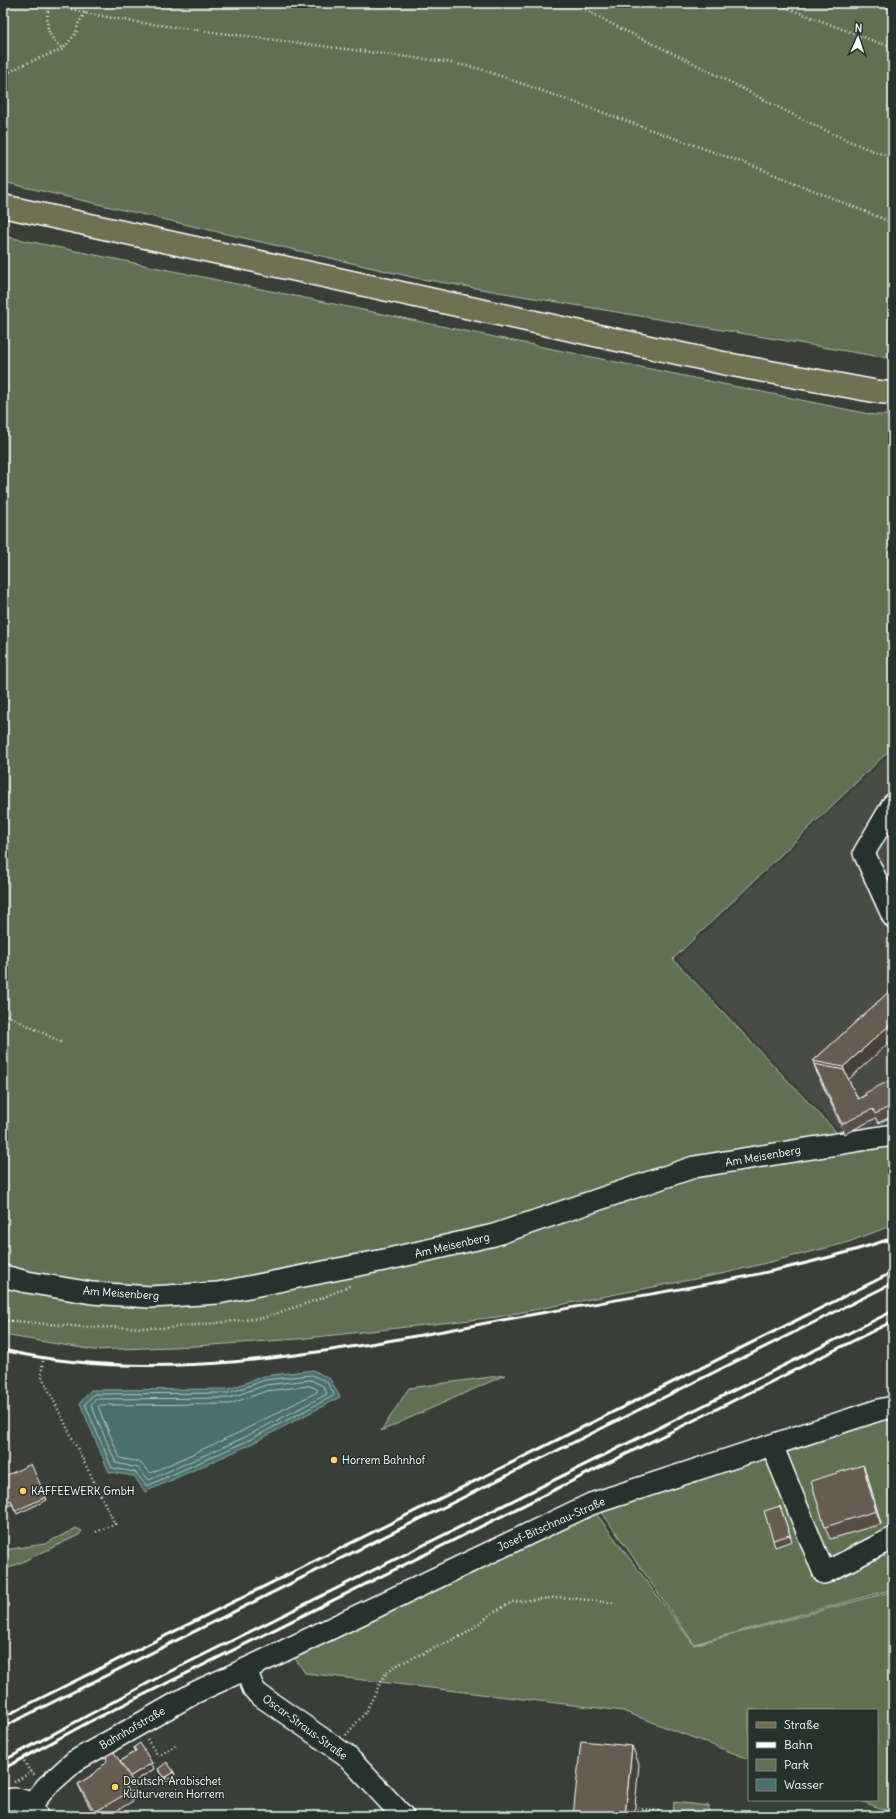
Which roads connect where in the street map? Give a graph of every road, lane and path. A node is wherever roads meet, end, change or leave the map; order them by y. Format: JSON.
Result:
{"nodes":[{"id":1,"x":49,"y":3,"type":"edge"},
{"id":2,"x":52,"y":3,"type":"edge"},
{"id":3,"x":575,"y":3,"type":"edge"},
{"id":4,"x":774,"y":3,"type":"edge"},
{"id":5,"x":85,"y":13,"type":"junction"},
{"id":6,"x":893,"y":46,"type":"edge"},
{"id":7,"x":62,"y":49,"type":"junction"},
{"id":8,"x":3,"y":76,"type":"edge"},
{"id":9,"x":893,"y":158,"type":"edge"},
{"id":10,"x":3,"y":206,"type":"edge"},
{"id":11,"x":893,"y":223,"type":"edge"},
{"id":12,"x":893,"y":393,"type":"edge"},
{"id":13,"x":893,"y":804,"type":"edge"},
{"id":14,"x":893,"y":917,"type":"edge"},
{"id":15,"x":3,"y":1013,"type":"edge"},
{"id":16,"x":61,"y":1042,"type":"dead end"},
{"id":17,"x":893,"y":1134,"type":"edge"},
{"id":18,"x":3,"y":1276,"type":"edge"},
{"id":19,"x":358,"y":1282,"type":"dead end"},
{"id":20,"x":3,"y":1320,"type":"edge"},
{"id":21,"x":43,"y":1361,"type":"dead end"},
{"id":22,"x":893,"y":1407,"type":"edge"},
{"id":23,"x":772,"y":1445,"type":"junction"},
{"id":24,"x":96,"y":1532,"type":"dead end"},
{"id":25,"x":893,"y":1538,"type":"edge"},
{"id":26,"x":616,"y":1603,"type":"dead end"},
{"id":27,"x":246,"y":1669,"type":"junction"},
{"id":28,"x":143,"y":1733,"type":"dead end"},
{"id":29,"x":176,"y":1745,"type":"dead end"},
{"id":30,"x":335,"y":1747,"type":"junction"},
{"id":31,"x":32,"y":1772,"type":"dead end"},
{"id":32,"x":6,"y":1793,"type":"edge"},
{"id":33,"x":634,"y":1807,"type":"dead end"},
{"id":34,"x":34,"y":1810,"type":"edge"},
{"id":35,"x":403,"y":1816,"type":"edge"},
{"id":36,"x":659,"y":1816,"type":"edge"}],
"edges":[{"from":1,"to":7,"type":"path"},
{"from":2,"to":5,"type":"path"},
{"from":3,"to":9,"type":"path"},
{"from":4,"to":6,"type":"path"},
{"from":5,"to":7,"type":"path"},
{"from":5,"to":11,"type":"path"},
{"from":7,"to":8,"type":"path"},
{"from":10,"to":12,"type":"main road"},
{"from":13,"to":14,"type":"street"},
{"from":15,"to":16,"type":"path"},
{"from":17,"to":18,"type":"street","name":"Am Meisenberg"},
{"from":19,"to":20,"type":"path"},
{"from":21,"to":24,"type":"path"},
{"from":22,"to":23,"type":"street","name":"Josef-Bitschnau-Straße"},
{"from":23,"to":25,"type":"street"},
{"from":23,"to":27,"type":"street","name":"Josef-Bitschnau-Straße"},
{"from":26,"to":30,"type":"path"},
{"from":27,"to":30,"type":"street","name":"Oscar-Straus-Straße"},
{"from":27,"to":34,"type":"street","name":"Bahnhofstraße"},
{"from":28,"to":29,"type":"path"},
{"from":30,"to":35,"type":"street","name":"Oscar-Straus-Straße"},
{"from":31,"to":32,"type":"path"},
{"from":32,"to":34,"type":"street","name":"Bahnhofstraße"},
{"from":33,"to":36,"type":"path"}]}
